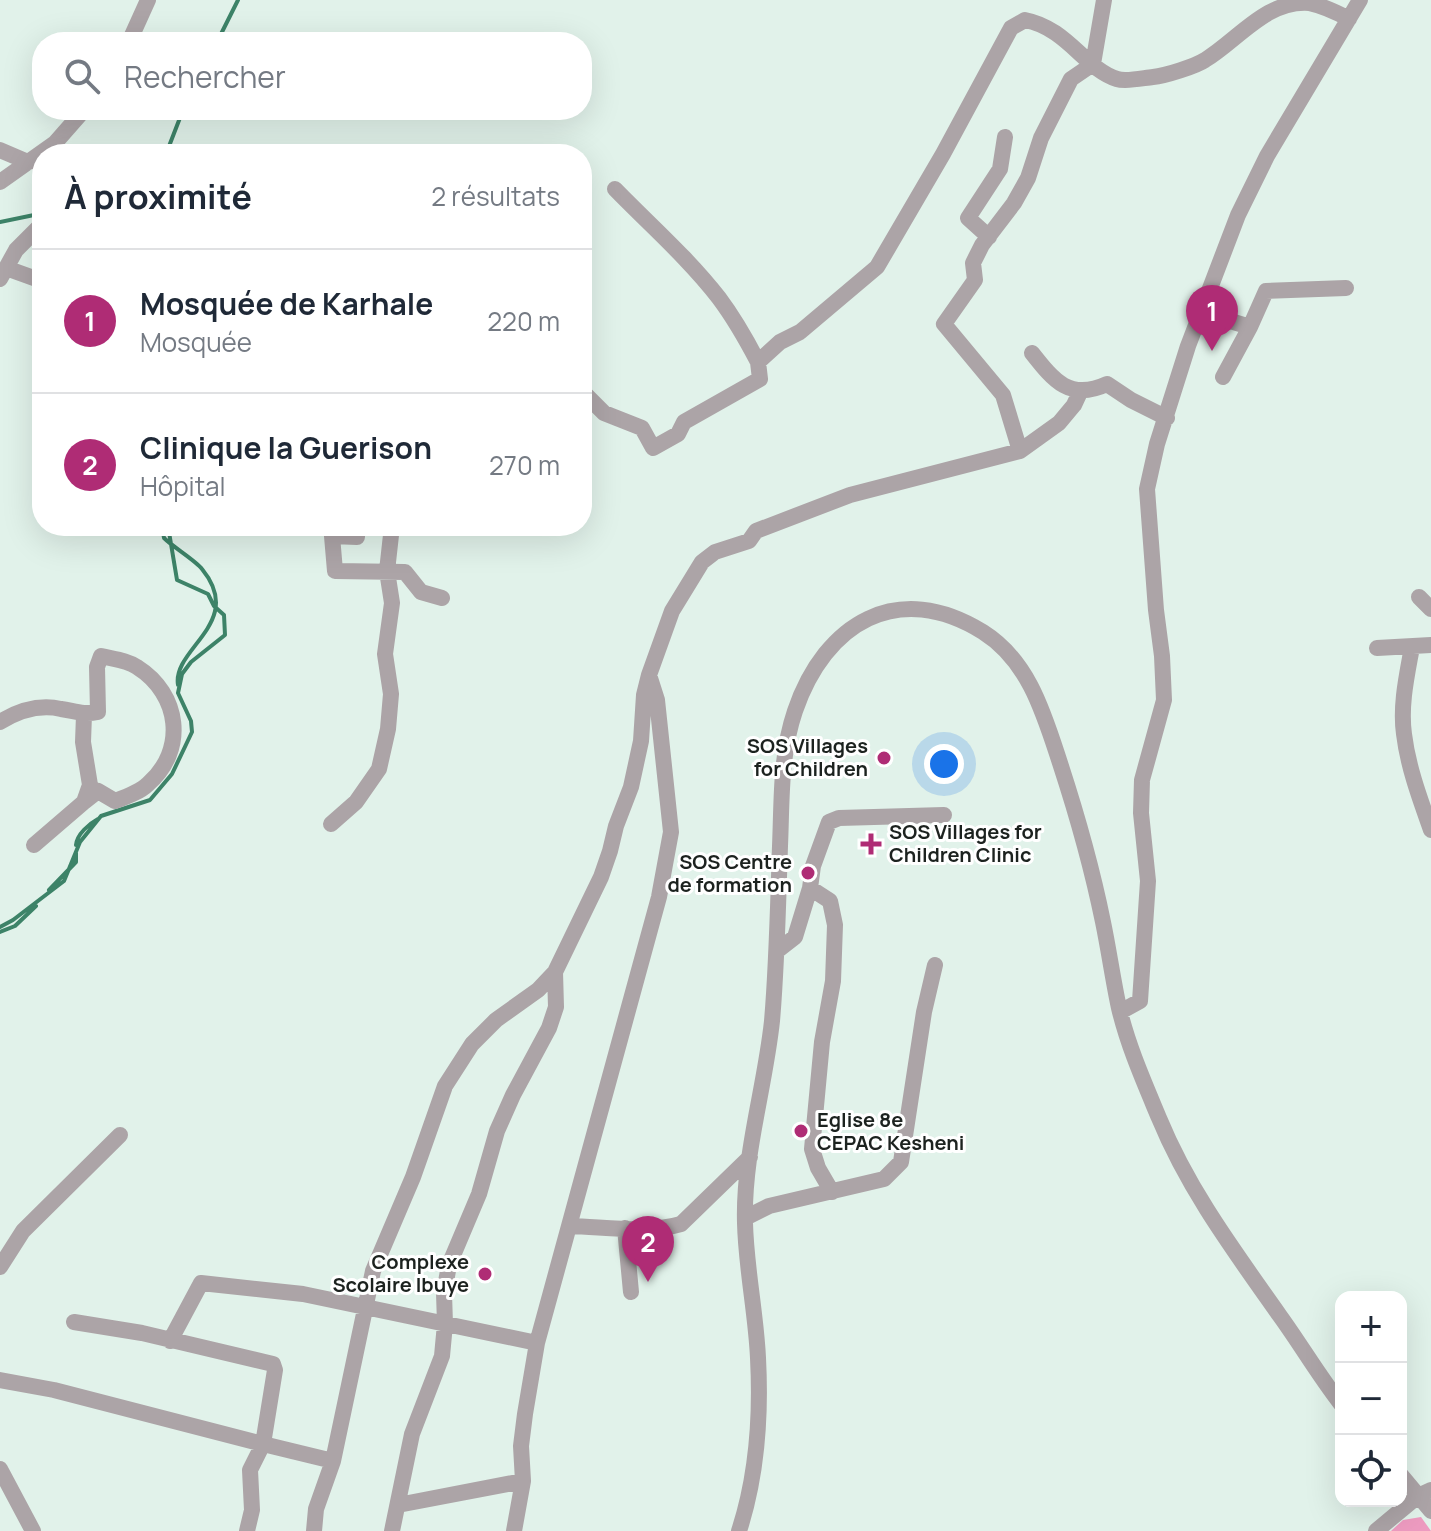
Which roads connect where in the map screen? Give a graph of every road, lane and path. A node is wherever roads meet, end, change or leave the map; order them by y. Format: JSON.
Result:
{"nodes":[{"id":1,"x":148,"y":0,"type":"edge"},
{"id":2,"x":1104,"y":0,"type":"edge"},
{"id":3,"x":1360,"y":0,"type":"edge"},
{"id":4,"x":1349,"y":19,"type":"junction"},
{"id":5,"x":134,"y":32,"type":"edge"},
{"id":6,"x":1093,"y":64,"type":"junction"},
{"id":7,"x":75,"y":120,"type":"edge"},
{"id":8,"x":1005,"y":137,"type":"dead end"},
{"id":9,"x":54,"y":144,"type":"edge"},
{"id":10,"x":0,"y":150,"type":"edge"},
{"id":11,"x":32,"y":159,"type":"edge"},
{"id":12,"x":32,"y":162,"type":"edge"},
{"id":13,"x":0,"y":182,"type":"edge"},
{"id":14,"x":615,"y":189,"type":"dead end"},
{"id":15,"x":32,"y":234,"type":"edge"},
{"id":16,"x":989,"y":237,"type":"junction"},
{"id":17,"x":3,"y":274,"type":"edge"},
{"id":18,"x":32,"y":279,"type":"edge"},
{"id":19,"x":1346,"y":288,"type":"dead end"},
{"id":20,"x":1201,"y":312,"type":"junction"},
{"id":21,"x":1250,"y":327,"type":"junction"},
{"id":22,"x":1032,"y":353,"type":"dead end"},
{"id":23,"x":758,"y":362,"type":"junction"},
{"id":24,"x":1223,"y":377,"type":"dead end"},
{"id":25,"x":1081,"y":390,"type":"junction"},
{"id":26,"x":592,"y":401,"type":"edge"},
{"id":27,"x":1167,"y":418,"type":"junction"},
{"id":28,"x":1020,"y":451,"type":"junction"},
{"id":29,"x":332,"y":536,"type":"edge"},
{"id":30,"x":332,"y":536,"type":"edge"},
{"id":31,"x":357,"y":536,"type":"edge"},
{"id":32,"x":391,"y":536,"type":"edge"},
{"id":33,"x":387,"y":571,"type":"junction"},
{"id":34,"x":442,"y":598,"type":"dead end"},
{"id":35,"x":1431,"y":645,"type":"edge"},
{"id":36,"x":1412,"y":647,"type":"junction"},
{"id":37,"x":1377,"y":648,"type":"dead end"},
{"id":38,"x":649,"y":675,"type":"junction"},
{"id":39,"x":84,"y":715,"type":"junction"},
{"id":40,"x":0,"y":722,"type":"edge"},
{"id":41,"x":84,"y":802,"type":"junction"},
{"id":42,"x":944,"y":815,"type":"dead end"},
{"id":43,"x":331,"y":824,"type":"dead end"},
{"id":44,"x":1431,"y":830,"type":"edge"},
{"id":45,"x":34,"y":845,"type":"dead end"},
{"id":46,"x":810,"y":888,"type":"junction"},
{"id":47,"x":777,"y":951,"type":"junction"},
{"id":48,"x":935,"y":965,"type":"dead end"},
{"id":49,"x":555,"y":972,"type":"junction"},
{"id":50,"x":1120,"y":1012,"type":"junction"},
{"id":51,"x":120,"y":1135,"type":"dead end"},
{"id":52,"x":750,"y":1157,"type":"junction"},
{"id":53,"x":832,"y":1192,"type":"junction"},
{"id":54,"x":745,"y":1218,"type":"junction"},
{"id":55,"x":570,"y":1226,"type":"junction"},
{"id":56,"x":625,"y":1228,"type":"junction"},
{"id":57,"x":0,"y":1267,"type":"edge"},
{"id":58,"x":631,"y":1292,"type":"dead end"},
{"id":59,"x":364,"y":1307,"type":"junction"},
{"id":60,"x":74,"y":1322,"type":"dead end"},
{"id":61,"x":445,"y":1324,"type":"junction"},
{"id":62,"x":170,"y":1341,"type":"junction"},
{"id":63,"x":537,"y":1343,"type":"junction"},
{"id":64,"x":0,"y":1380,"type":"edge"},
{"id":65,"x":1335,"y":1395,"type":"edge"},
{"id":66,"x":263,"y":1444,"type":"junction"},
{"id":67,"x":333,"y":1461,"type":"junction"},
{"id":68,"x":0,"y":1469,"type":"edge"},
{"id":69,"x":1407,"y":1480,"type":"edge"},
{"id":70,"x":523,"y":1481,"type":"junction"},
{"id":71,"x":1425,"y":1493,"type":"edge"},
{"id":72,"x":398,"y":1505,"type":"junction"},
{"id":73,"x":1431,"y":1511,"type":"edge"},
{"id":74,"x":33,"y":1531,"type":"edge"},
{"id":75,"x":247,"y":1531,"type":"edge"},
{"id":76,"x":314,"y":1531,"type":"edge"},
{"id":77,"x":392,"y":1531,"type":"edge"},
{"id":78,"x":514,"y":1531,"type":"edge"},
{"id":79,"x":739,"y":1531,"type":"edge"},
{"id":80,"x":1376,"y":1531,"type":"edge"}],
"edges":[{"from":1,"to":5,"type":"street"},
{"from":2,"to":6,"type":"street"},
{"from":3,"to":4,"type":"street"},
{"from":4,"to":6,"type":"street"},
{"from":4,"to":20,"type":"street"},
{"from":6,"to":16,"type":"street"},
{"from":6,"to":23,"type":"street"},
{"from":7,"to":9,"type":"street"},
{"from":8,"to":16,"type":"street"},
{"from":10,"to":11,"type":"street"},
{"from":12,"to":13,"type":"street"},
{"from":14,"to":23,"type":"street"},
{"from":15,"to":17,"type":"street"},
{"from":16,"to":28,"type":"street"},
{"from":17,"to":18,"type":"street"},
{"from":19,"to":21,"type":"street"},
{"from":20,"to":21,"type":"street"},
{"from":20,"to":27,"type":"street"},
{"from":21,"to":24,"type":"street"},
{"from":22,"to":25,"type":"street"},
{"from":23,"to":26,"type":"street"},
{"from":25,"to":27,"type":"street"},
{"from":25,"to":28,"type":"street"},
{"from":27,"to":50,"type":"street"},
{"from":28,"to":38,"type":"street"},
{"from":29,"to":31,"type":"street"},
{"from":30,"to":33,"type":"street"},
{"from":32,"to":33,"type":"street"},
{"from":33,"to":34,"type":"street"},
{"from":33,"to":43,"type":"street"},
{"from":35,"to":36,"type":"street"},
{"from":36,"to":37,"type":"street"},
{"from":36,"to":44,"type":"street"},
{"from":38,"to":49,"type":"street"},
{"from":38,"to":55,"type":"street"},
{"from":39,"to":40,"type":"street"},
{"from":39,"to":41,"type":"street"},
{"from":39,"to":41,"type":"street"},
{"from":41,"to":45,"type":"street"},
{"from":42,"to":46,"type":"street"},
{"from":46,"to":47,"type":"street"},
{"from":46,"to":53,"type":"street"},
{"from":47,"to":50,"type":"street"},
{"from":47,"to":52,"type":"street"},
{"from":48,"to":53,"type":"street"},
{"from":49,"to":59,"type":"street"},
{"from":49,"to":61,"type":"street"},
{"from":50,"to":65,"type":"street"},
{"from":51,"to":57,"type":"street"},
{"from":52,"to":54,"type":"street"},
{"from":52,"to":56,"type":"street"},
{"from":53,"to":54,"type":"street"},
{"from":54,"to":79,"type":"street"},
{"from":55,"to":56,"type":"street"},
{"from":55,"to":63,"type":"street"},
{"from":56,"to":58,"type":"street"},
{"from":59,"to":61,"type":"street"},
{"from":59,"to":62,"type":"street"},
{"from":59,"to":67,"type":"street"},
{"from":60,"to":62,"type":"street"},
{"from":61,"to":63,"type":"street"},
{"from":61,"to":72,"type":"street"},
{"from":62,"to":66,"type":"street"},
{"from":63,"to":70,"type":"street"},
{"from":64,"to":66,"type":"street"},
{"from":66,"to":67,"type":"street"},
{"from":66,"to":75,"type":"street"},
{"from":67,"to":76,"type":"street"},
{"from":68,"to":74,"type":"street"},
{"from":69,"to":71,"type":"street"},
{"from":70,"to":72,"type":"street"},
{"from":70,"to":78,"type":"street"},
{"from":71,"to":73,"type":"street"},
{"from":71,"to":80,"type":"street"},
{"from":72,"to":77,"type":"street"}]}
